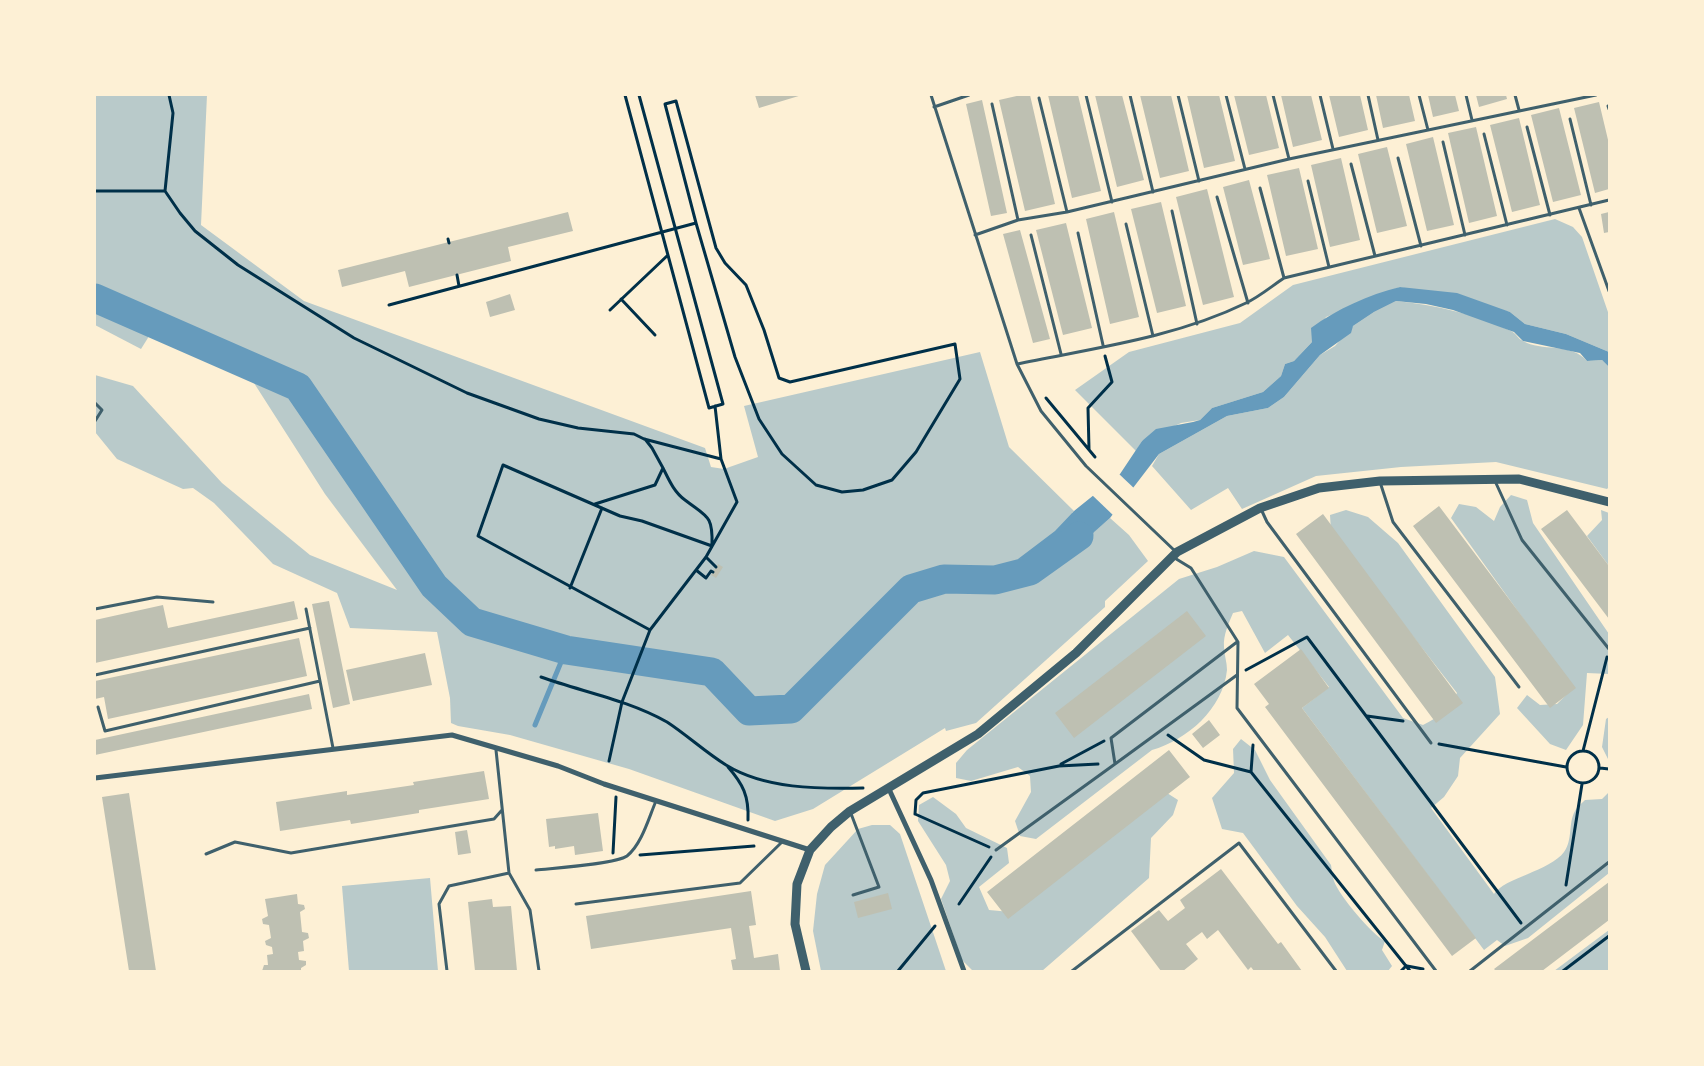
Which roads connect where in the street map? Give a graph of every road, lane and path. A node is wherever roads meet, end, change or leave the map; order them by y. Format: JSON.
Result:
{"nodes":[{"id":1,"x":169,"y":95,"type":"edge"},
{"id":2,"x":625,"y":95,"type":"edge"},
{"id":3,"x":639,"y":95,"type":"edge"},
{"id":4,"x":931,"y":95,"type":"edge"},
{"id":5,"x":969,"y":95,"type":"edge"},
{"id":6,"x":1086,"y":95,"type":"edge"},
{"id":7,"x":1130,"y":95,"type":"edge"},
{"id":8,"x":1178,"y":95,"type":"edge"},
{"id":9,"x":1226,"y":95,"type":"edge"},
{"id":10,"x":1273,"y":95,"type":"edge"},
{"id":11,"x":1320,"y":95,"type":"edge"},
{"id":12,"x":1368,"y":95,"type":"edge"},
{"id":13,"x":1420,"y":95,"type":"edge"},
{"id":14,"x":1466,"y":95,"type":"edge"},
{"id":15,"x":1515,"y":95,"type":"edge"},
{"id":16,"x":1564,"y":95,"type":"edge"},
{"id":17,"x":1596,"y":95,"type":"edge"},
{"id":18,"x":1039,"y":98,"type":"dead end"},
{"id":19,"x":1565,"y":100,"type":"junction"},
{"id":20,"x":992,"y":104,"type":"dead end"},
{"id":21,"x":934,"y":107,"type":"junction"},
{"id":22,"x":1519,"y":110,"type":"junction"},
{"id":23,"x":1472,"y":120,"type":"junction"},
{"id":24,"x":1570,"y":120,"type":"dead end"},
{"id":25,"x":1527,"y":127,"type":"dead end"},
{"id":26,"x":1428,"y":130,"type":"junction"},
{"id":27,"x":1484,"y":134,"type":"dead end"},
{"id":28,"x":1378,"y":140,"type":"junction"},
{"id":29,"x":1443,"y":142,"type":"dead end"},
{"id":30,"x":1333,"y":150,"type":"junction"},
{"id":31,"x":1289,"y":158,"type":"junction"},
{"id":32,"x":1398,"y":158,"type":"dead end"},
{"id":33,"x":1351,"y":164,"type":"dead end"},
{"id":34,"x":1245,"y":169,"type":"junction"},
{"id":35,"x":1199,"y":181,"type":"junction"},
{"id":36,"x":1308,"y":181,"type":"dead end"},
{"id":37,"x":1260,"y":188,"type":"dead end"},
{"id":38,"x":95,"y":191,"type":"edge"},
{"id":39,"x":165,"y":192,"type":"junction"},
{"id":40,"x":1154,"y":192,"type":"junction"},
{"id":41,"x":1217,"y":197,"type":"dead end"},
{"id":42,"x":1609,"y":200,"type":"edge"},
{"id":43,"x":1112,"y":202,"type":"junction"},
{"id":44,"x":1591,"y":205,"type":"junction"},
{"id":45,"x":1578,"y":208,"type":"junction"},
{"id":46,"x":1172,"y":211,"type":"dead end"},
{"id":47,"x":1067,"y":212,"type":"junction"},
{"id":48,"x":1550,"y":215,"type":"junction"},
{"id":49,"x":1018,"y":220,"type":"junction"},
{"id":50,"x":696,"y":223,"type":"junction"},
{"id":51,"x":1126,"y":224,"type":"dead end"},
{"id":52,"x":1507,"y":225,"type":"junction"},
{"id":53,"x":675,"y":228,"type":"junction"},
{"id":54,"x":662,"y":232,"type":"junction"},
{"id":55,"x":1078,"y":233,"type":"dead end"},
{"id":56,"x":975,"y":235,"type":"junction"},
{"id":57,"x":1031,"y":235,"type":"dead end"},
{"id":58,"x":1465,"y":235,"type":"junction"},
{"id":59,"x":1420,"y":246,"type":"junction"},
{"id":60,"x":669,"y":255,"type":"junction"},
{"id":61,"x":1374,"y":256,"type":"junction"},
{"id":62,"x":1329,"y":267,"type":"junction"},
{"id":63,"x":457,"y":275,"type":"dead end"},
{"id":64,"x":1284,"y":278,"type":"junction"},
{"id":65,"x":459,"y":286,"type":"junction"},
{"id":66,"x":1609,"y":291,"type":"edge"},
{"id":67,"x":621,"y":299,"type":"junction"},
{"id":68,"x":1248,"y":303,"type":"junction"},
{"id":69,"x":389,"y":305,"type":"dead end"},
{"id":70,"x":610,"y":310,"type":"dead end"},
{"id":71,"x":1197,"y":324,"type":"junction"},
{"id":72,"x":654,"y":335,"type":"dead end"},
{"id":73,"x":1153,"y":336,"type":"junction"},
{"id":74,"x":1103,"y":345,"type":"junction"},
{"id":75,"x":1061,"y":354,"type":"junction"},
{"id":76,"x":1017,"y":364,"type":"junction"},
{"id":77,"x":1046,"y":397,"type":"dead end"},
{"id":78,"x":95,"y":404,"type":"edge"},
{"id":79,"x":715,"y":406,"type":"junction"},
{"id":80,"x":95,"y":421,"type":"edge"},
{"id":81,"x":644,"y":439,"type":"junction"},
{"id":82,"x":1089,"y":450,"type":"junction"},
{"id":83,"x":1095,"y":457,"type":"dead end"},
{"id":84,"x":721,"y":460,"type":"junction"},
{"id":85,"x":663,"y":468,"type":"junction"},
{"id":86,"x":1494,"y":479,"type":"junction"},
{"id":87,"x":1380,"y":481,"type":"junction"},
{"id":88,"x":1609,"y":502,"type":"edge"},
{"id":89,"x":594,"y":504,"type":"junction"},
{"id":90,"x":602,"y":508,"type":"junction"},
{"id":91,"x":1260,"y":508,"type":"junction"},
{"id":92,"x":712,"y":546,"type":"junction"},
{"id":93,"x":1175,"y":554,"type":"junction"},
{"id":94,"x":706,"y":557,"type":"junction"},
{"id":95,"x":716,"y":567,"type":"dead end"},
{"id":96,"x":696,"y":570,"type":"junction"},
{"id":97,"x":713,"y":572,"type":"dead end"},
{"id":98,"x":570,"y":588,"type":"junction"},
{"id":99,"x":213,"y":602,"type":"dead end"},
{"id":100,"x":95,"y":609,"type":"edge"},
{"id":101,"x":306,"y":609,"type":"dead end"},
{"id":102,"x":310,"y":628,"type":"junction"},
{"id":103,"x":650,"y":630,"type":"junction"},
{"id":104,"x":1238,"y":642,"type":"junction"},
{"id":105,"x":1609,"y":649,"type":"edge"},
{"id":106,"x":95,"y":675,"type":"edge"},
{"id":107,"x":1237,"y":675,"type":"junction"},
{"id":108,"x":541,"y":677,"type":"dead end"},
{"id":109,"x":320,"y":681,"type":"junction"},
{"id":110,"x":1518,"y":687,"type":"dead end"},
{"id":111,"x":622,"y":702,"type":"junction"},
{"id":112,"x":98,"y":707,"type":"dead end"},
{"id":113,"x":1367,"y":716,"type":"junction"},
{"id":114,"x":1416,"y":723,"type":"junction"},
{"id":115,"x":1255,"y":731,"type":"junction"},
{"id":116,"x":1154,"y":735,"type":"junction"},
{"id":117,"x":1111,"y":738,"type":"junction"},
{"id":118,"x":1431,"y":743,"type":"joint"},
{"id":119,"x":333,"y":748,"type":"junction"},
{"id":120,"x":496,"y":750,"type":"junction"},
{"id":121,"x":1584,"y":751,"type":"junction"},
{"id":122,"x":609,"y":761,"type":"dead end"},
{"id":123,"x":1115,"y":764,"type":"junction"},
{"id":124,"x":726,"y":765,"type":"junction"},
{"id":125,"x":1058,"y":766,"type":"junction"},
{"id":126,"x":1566,"y":767,"type":"junction"},
{"id":127,"x":1600,"y":768,"type":"junction"},
{"id":128,"x":1609,"y":769,"type":"edge"},
{"id":129,"x":1250,"y":772,"type":"junction"},
{"id":130,"x":95,"y":778,"type":"edge"},
{"id":131,"x":1582,"y":784,"type":"junction"},
{"id":132,"x":888,"y":786,"type":"junction"},
{"id":133,"x":863,"y":788,"type":"dead end"},
{"id":134,"x":616,"y":797,"type":"dead end"},
{"id":135,"x":656,"y":801,"type":"junction"},
{"id":136,"x":908,"y":807,"type":"dead end"},
{"id":137,"x":502,"y":810,"type":"junction"},
{"id":138,"x":850,"y":811,"type":"junction"},
{"id":139,"x":915,"y":814,"type":"junction"},
{"id":140,"x":748,"y":831,"type":"junction"},
{"id":141,"x":782,"y":842,"type":"junction"},
{"id":142,"x":754,"y":846,"type":"dead end"},
{"id":143,"x":810,"y":850,"type":"junction"},
{"id":144,"x":996,"y":850,"type":"junction"},
{"id":145,"x":206,"y":854,"type":"dead end"},
{"id":146,"x":627,"y":856,"type":"junction"},
{"id":147,"x":613,"y":861,"type":"junction"},
{"id":148,"x":1609,"y":862,"type":"edge"},
{"id":149,"x":536,"y":870,"type":"dead end"},
{"id":150,"x":509,"y":873,"type":"junction"},
{"id":151,"x":853,"y":895,"type":"dead end"},
{"id":152,"x":1564,"y":896,"type":"junction"},
{"id":153,"x":576,"y":904,"type":"dead end"},
{"id":154,"x":959,"y":904,"type":"dead end"},
{"id":155,"x":935,"y":926,"type":"dead end"},
{"id":156,"x":1524,"y":927,"type":"junction"},
{"id":157,"x":1609,"y":936,"type":"edge"},
{"id":158,"x":1406,"y":966,"type":"junction"},
{"id":159,"x":447,"y":971,"type":"edge"},
{"id":160,"x":539,"y":971,"type":"edge"},
{"id":161,"x":806,"y":971,"type":"edge"},
{"id":162,"x":898,"y":971,"type":"edge"},
{"id":163,"x":964,"y":971,"type":"edge"},
{"id":164,"x":1072,"y":971,"type":"edge"},
{"id":165,"x":1336,"y":971,"type":"edge"},
{"id":166,"x":1402,"y":971,"type":"edge"},
{"id":167,"x":1410,"y":971,"type":"edge"},
{"id":168,"x":1436,"y":971,"type":"edge"},
{"id":169,"x":1470,"y":971,"type":"edge"},
{"id":170,"x":1563,"y":971,"type":"edge"}],
"edges":[{"from":1,"to":39,"type":"path"},
{"from":2,"to":54,"type":"path"},
{"from":3,"to":53,"type":"path"},
{"from":4,"to":21,"type":"lane"},
{"from":5,"to":21,"type":"lane"},
{"from":6,"to":43,"type":"lane"},
{"from":7,"to":40,"type":"lane"},
{"from":8,"to":35,"type":"lane"},
{"from":9,"to":34,"type":"lane"},
{"from":10,"to":31,"type":"lane"},
{"from":11,"to":30,"type":"lane"},
{"from":12,"to":28,"type":"lane"},
{"from":13,"to":26,"type":"lane"},
{"from":14,"to":23,"type":"lane"},
{"from":15,"to":22,"type":"lane"},
{"from":16,"to":19,"type":"lane"},
{"from":17,"to":19,"type":"lane"},
{"from":18,"to":47,"type":"lane"},
{"from":19,"to":22,"type":"lane"},
{"from":20,"to":49,"type":"lane"},
{"from":21,"to":56,"type":"lane"},
{"from":22,"to":23,"type":"lane"},
{"from":23,"to":26,"type":"lane"},
{"from":24,"to":44,"type":"lane"},
{"from":25,"to":48,"type":"lane"},
{"from":26,"to":28,"type":"lane"},
{"from":27,"to":52,"type":"lane"},
{"from":28,"to":30,"type":"lane"},
{"from":29,"to":58,"type":"lane"},
{"from":30,"to":31,"type":"lane"},
{"from":31,"to":34,"type":"lane"},
{"from":32,"to":59,"type":"lane"},
{"from":33,"to":61,"type":"lane"},
{"from":34,"to":35,"type":"lane"},
{"from":35,"to":40,"type":"lane"},
{"from":36,"to":62,"type":"lane"},
{"from":37,"to":64,"type":"lane"},
{"from":38,"to":39,"type":"path"},
{"from":39,"to":81,"type":"path"},
{"from":40,"to":43,"type":"lane"},
{"from":41,"to":68,"type":"lane"},
{"from":42,"to":44,"type":"lane"},
{"from":43,"to":47,"type":"lane"},
{"from":44,"to":45,"type":"lane"},
{"from":45,"to":48,"type":"lane"},
{"from":45,"to":66,"type":"lane"},
{"from":46,"to":71,"type":"lane"},
{"from":47,"to":49,"type":"lane"},
{"from":48,"to":52,"type":"lane"},
{"from":49,"to":56,"type":"lane"},
{"from":50,"to":50,"type":"path"},
{"from":50,"to":53,"type":"path"},
{"from":51,"to":73,"type":"lane"},
{"from":52,"to":58,"type":"lane"},
{"from":53,"to":54,"type":"path"},
{"from":53,"to":79,"type":"path"},
{"from":54,"to":60,"type":"path"},
{"from":54,"to":65,"type":"path"},
{"from":55,"to":74,"type":"lane"},
{"from":56,"to":76,"type":"lane"},
{"from":57,"to":75,"type":"lane"},
{"from":58,"to":59,"type":"lane"},
{"from":59,"to":61,"type":"lane"},
{"from":60,"to":67,"type":"path"},
{"from":60,"to":79,"type":"path"},
{"from":61,"to":62,"type":"lane"},
{"from":62,"to":64,"type":"lane"},
{"from":63,"to":65,"type":"path"},
{"from":64,"to":68,"type":"lane"},
{"from":65,"to":69,"type":"path"},
{"from":67,"to":70,"type":"path"},
{"from":67,"to":72,"type":"path"},
{"from":68,"to":71,"type":"lane"},
{"from":71,"to":73,"type":"lane"},
{"from":73,"to":74,"type":"lane"},
{"from":74,"to":75,"type":"lane"},
{"from":74,"to":82,"type":"path"},
{"from":75,"to":76,"type":"lane"},
{"from":76,"to":93,"type":"lane"},
{"from":77,"to":82,"type":"path"},
{"from":78,"to":80,"type":"lane"},
{"from":79,"to":84,"type":"path"},
{"from":81,"to":84,"type":"path"},
{"from":81,"to":85,"type":"path"},
{"from":82,"to":83,"type":"path"},
{"from":84,"to":92,"type":"path"},
{"from":85,"to":89,"type":"path"},
{"from":85,"to":92,"type":"path"},
{"from":86,"to":87,"type":"street"},
{"from":86,"to":88,"type":"street"},
{"from":86,"to":105,"type":"lane"},
{"from":87,"to":91,"type":"street"},
{"from":87,"to":110,"type":"lane"},
{"from":89,"to":90,"type":"path"},
{"from":89,"to":98,"type":"path"},
{"from":90,"to":92,"type":"path"},
{"from":90,"to":98,"type":"path"},
{"from":91,"to":93,"type":"street"},
{"from":91,"to":114,"type":"lane"},
{"from":92,"to":94,"type":"path"},
{"from":93,"to":104,"type":"lane"},
{"from":93,"to":132,"type":"street"},
{"from":94,"to":95,"type":"path"},
{"from":94,"to":96,"type":"path"},
{"from":96,"to":97,"type":"path"},
{"from":96,"to":103,"type":"path"},
{"from":98,"to":103,"type":"path"},
{"from":99,"to":100,"type":"lane"},
{"from":101,"to":102,"type":"lane"},
{"from":102,"to":106,"type":"lane"},
{"from":102,"to":109,"type":"lane"},
{"from":103,"to":111,"type":"path"},
{"from":104,"to":107,"type":"lane"},
{"from":104,"to":117,"type":"lane"},
{"from":105,"to":121,"type":"path"},
{"from":107,"to":113,"type":"path"},
{"from":107,"to":115,"type":"lane"},
{"from":107,"to":116,"type":"lane"},
{"from":108,"to":111,"type":"path"},
{"from":109,"to":112,"type":"lane"},
{"from":109,"to":119,"type":"lane"},
{"from":111,"to":122,"type":"path"},
{"from":111,"to":124,"type":"path"},
{"from":113,"to":114,"type":"path"},
{"from":113,"to":156,"type":"path"},
{"from":114,"to":118,"type":"lane"},
{"from":115,"to":129,"type":"path"},
{"from":115,"to":168,"type":"lane"},
{"from":116,"to":123,"type":"lane"},
{"from":116,"to":129,"type":"path"},
{"from":117,"to":123,"type":"lane"},
{"from":117,"to":125,"type":"path"},
{"from":118,"to":126,"type":"path"},
{"from":119,"to":120,"type":"street"},
{"from":119,"to":130,"type":"street"},
{"from":120,"to":135,"type":"street"},
{"from":120,"to":137,"type":"lane"},
{"from":121,"to":126,"type":"path"},
{"from":121,"to":127,"type":"path"},
{"from":123,"to":125,"type":"path"},
{"from":123,"to":144,"type":"lane"},
{"from":124,"to":133,"type":"path"},
{"from":124,"to":140,"type":"path"},
{"from":125,"to":139,"type":"path"},
{"from":126,"to":131,"type":"path"},
{"from":127,"to":128,"type":"path"},
{"from":127,"to":131,"type":"path"},
{"from":129,"to":158,"type":"path"},
{"from":131,"to":152,"type":"path"},
{"from":132,"to":138,"type":"street"},
{"from":132,"to":163,"type":"street"},
{"from":134,"to":147,"type":"path"},
{"from":135,"to":140,"type":"street"},
{"from":135,"to":146,"type":"lane"},
{"from":136,"to":139,"type":"path"},
{"from":137,"to":145,"type":"lane"},
{"from":137,"to":150,"type":"lane"},
{"from":138,"to":143,"type":"street"},
{"from":138,"to":151,"type":"lane"},
{"from":139,"to":144,"type":"path"},
{"from":140,"to":141,"type":"street"},
{"from":141,"to":143,"type":"street"},
{"from":141,"to":153,"type":"lane"},
{"from":142,"to":146,"type":"path"},
{"from":143,"to":161,"type":"street"},
{"from":144,"to":154,"type":"path"},
{"from":146,"to":147,"type":"lane"},
{"from":147,"to":149,"type":"lane"},
{"from":148,"to":152,"type":"lane"},
{"from":150,"to":159,"type":"lane"},
{"from":150,"to":160,"type":"lane"},
{"from":152,"to":156,"type":"lane"},
{"from":155,"to":162,"type":"path"},
{"from":156,"to":169,"type":"lane"},
{"from":157,"to":170,"type":"path"},
{"from":158,"to":166,"type":"path"},
{"from":158,"to":167,"type":"path"},
{"from":164,"to":165,"type":"lane"}]}
